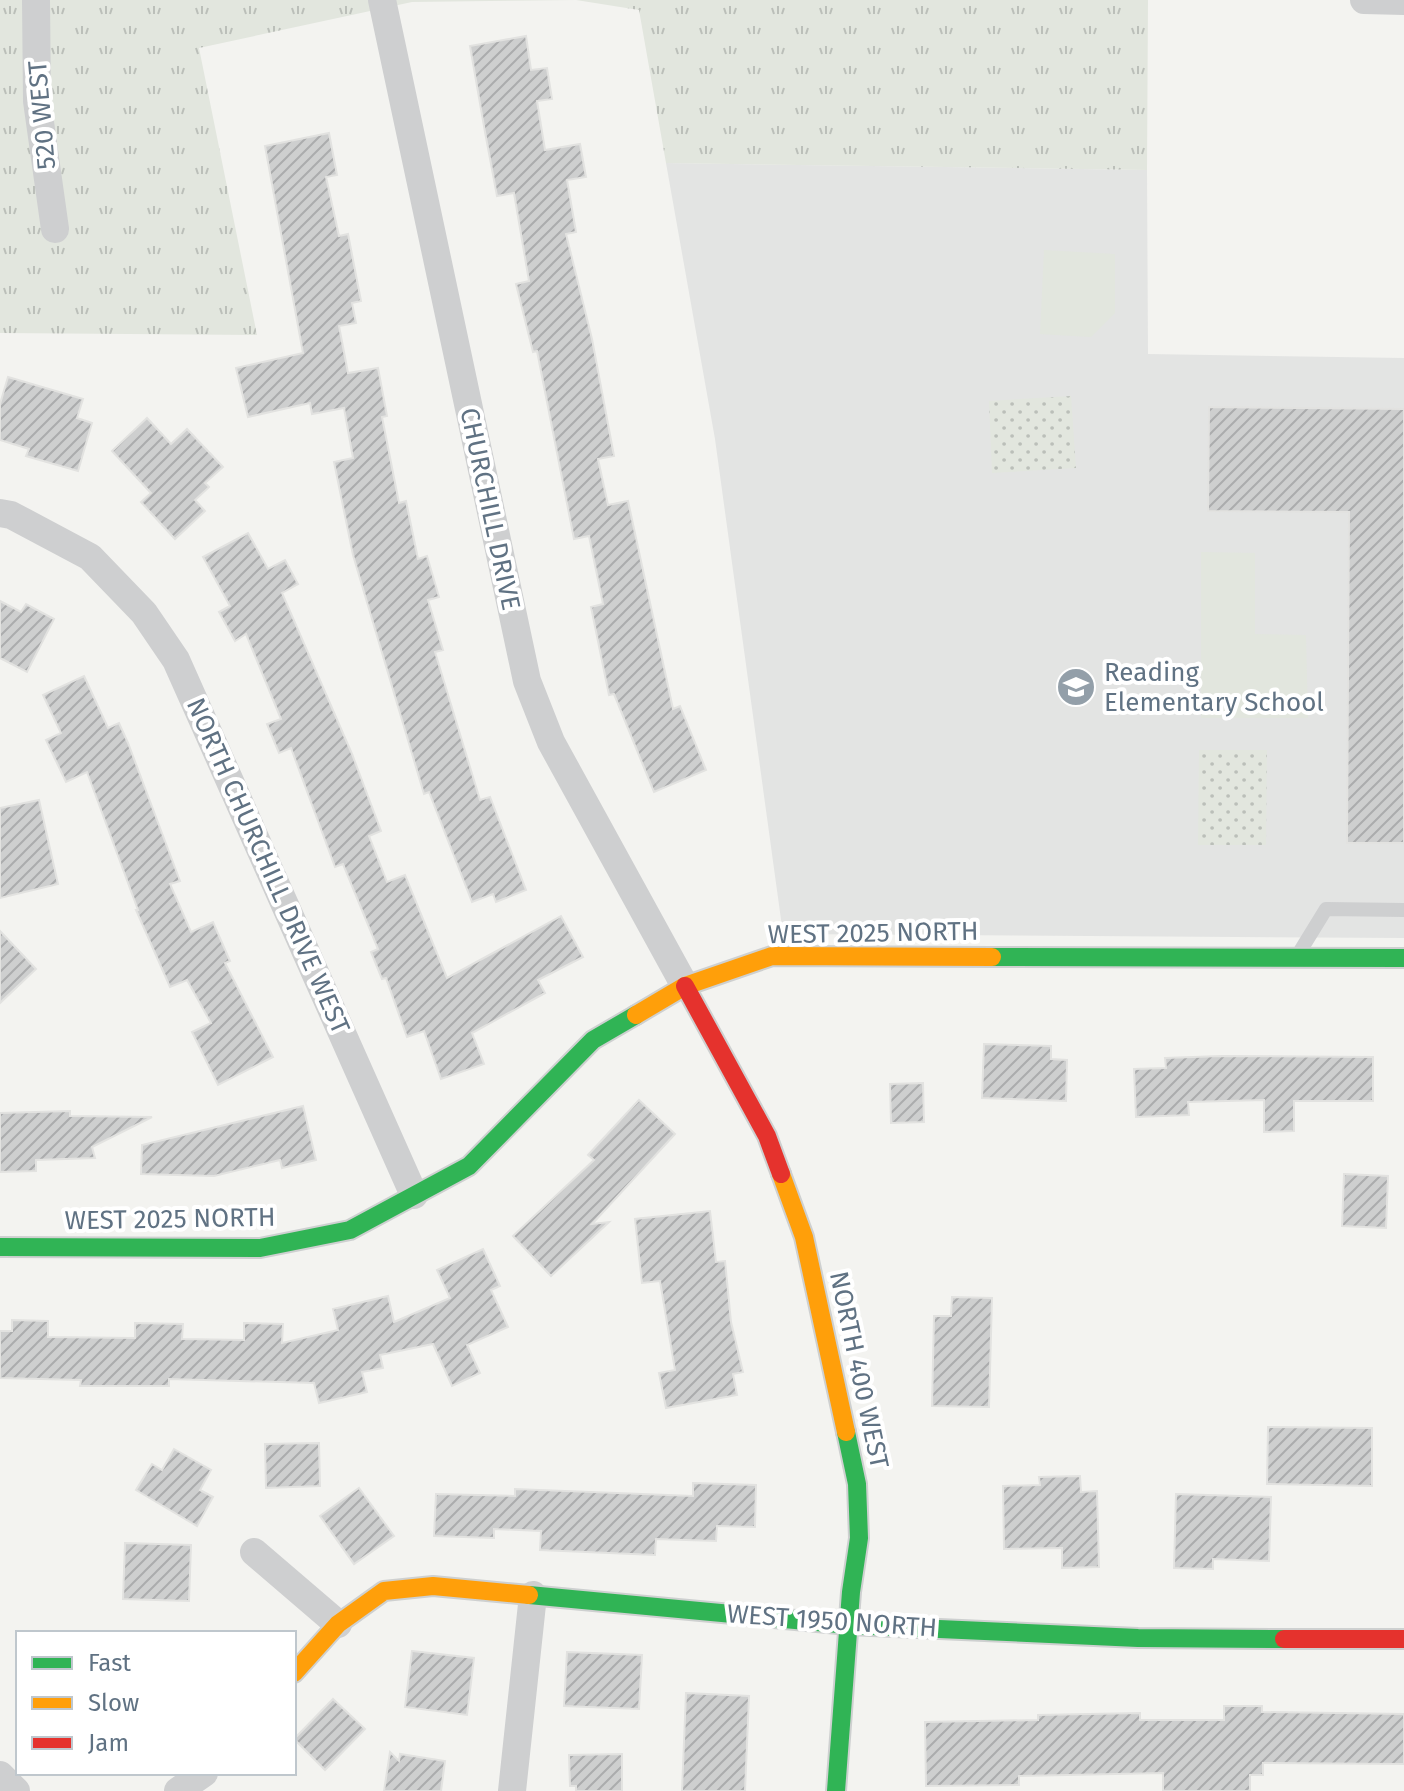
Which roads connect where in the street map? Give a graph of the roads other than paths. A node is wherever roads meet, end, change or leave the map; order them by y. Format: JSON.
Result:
{"nodes":[{"id":1,"x":36,"y":0,"type":"edge"},
{"id":2,"x":382,"y":0,"type":"edge"},
{"id":3,"x":1364,"y":0,"type":"edge"},
{"id":4,"x":1404,"y":1,"type":"edge"},
{"id":5,"x":55,"y":229,"type":"dead end"},
{"id":6,"x":0,"y":513,"type":"edge"},
{"id":7,"x":1404,"y":910,"type":"edge"},
{"id":8,"x":1297,"y":957,"type":"junction"},
{"id":9,"x":1404,"y":958,"type":"edge"},
{"id":10,"x":685,"y":986,"type":"junction"},
{"id":11,"x":414,"y":1195,"type":"junction"},
{"id":12,"x":0,"y":1247,"type":"edge"},
{"id":13,"x":254,"y":1552,"type":"dead end"},
{"id":14,"x":533,"y":1595,"type":"junction"},
{"id":15,"x":338,"y":1624,"type":"junction"},
{"id":16,"x":849,"y":1625,"type":"junction"},
{"id":17,"x":1404,"y":1639,"type":"edge"},
{"id":18,"x":296,"y":1671,"type":"edge"},
{"id":19,"x":0,"y":1775,"type":"edge"},
{"id":20,"x":201,"y":1775,"type":"edge"},
{"id":21,"x":16,"y":1791,"type":"edge"},
{"id":22,"x":178,"y":1791,"type":"edge"},
{"id":23,"x":512,"y":1791,"type":"edge"},
{"id":24,"x":836,"y":1791,"type":"edge"}],
"edges":[{"from":1,"to":5,"type":"street","name":"520 WEST"},
{"from":2,"to":10,"type":"street","name":"CHURCHILL DRIVE"},
{"from":3,"to":4,"type":"street"},
{"from":6,"to":11,"type":"street","name":"NORTH CHURCHILL DRIVE WEST"},
{"from":7,"to":8,"type":"lane"},
{"from":8,"to":9,"type":"street","name":"WEST 2025 NORTH"},
{"from":8,"to":10,"type":"street","name":"WEST 2025 NORTH"},
{"from":10,"to":11,"type":"street","name":"WEST 2025 NORTH"},
{"from":10,"to":16,"type":"street","name":"NORTH 400 WEST"},
{"from":11,"to":12,"type":"street","name":"WEST 2025 NORTH"},
{"from":13,"to":15,"type":"street"},
{"from":14,"to":15,"type":"street","name":"WEST 1950 NORTH"},
{"from":14,"to":16,"type":"street","name":"WEST 1950 NORTH"},
{"from":14,"to":23,"type":"street"},
{"from":15,"to":18,"type":"street","name":"WEST 1950 NORTH"},
{"from":16,"to":17,"type":"street","name":"WEST 1950 NORTH"},
{"from":16,"to":24,"type":"street","name":"NORTH 400 WEST"},
{"from":19,"to":21,"type":"street"},
{"from":20,"to":22,"type":"street"}]}
